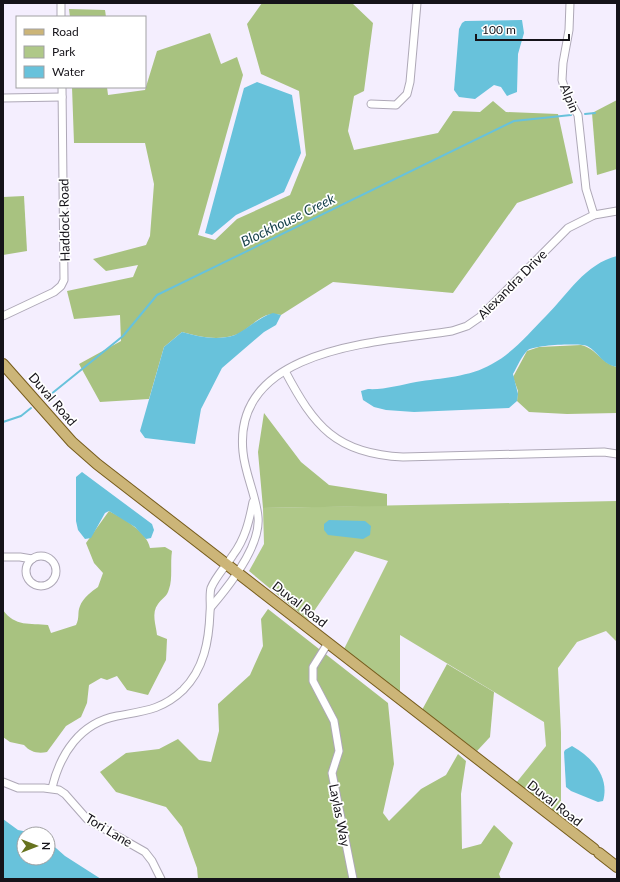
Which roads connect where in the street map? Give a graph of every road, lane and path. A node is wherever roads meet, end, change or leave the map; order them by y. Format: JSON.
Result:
{"nodes":[{"id":1,"x":61,"y":3,"type":"edge"},
{"id":2,"x":417,"y":3,"type":"edge"},
{"id":3,"x":570,"y":3,"type":"edge"},
{"id":4,"x":61,"y":16,"type":"edge"},
{"id":5,"x":62,"y":88,"type":"edge"},
{"id":6,"x":62,"y":97,"type":"junction"},
{"id":7,"x":3,"y":98,"type":"edge"},
{"id":8,"x":371,"y":104,"type":"dead end"},
{"id":9,"x":617,"y":211,"type":"edge"},
{"id":10,"x":594,"y":215,"type":"junction"},
{"id":11,"x":3,"y":316,"type":"edge"},
{"id":12,"x":3,"y":364,"type":"edge"},
{"id":13,"x":285,"y":371,"type":"junction"},
{"id":14,"x":617,"y":454,"type":"edge"},
{"id":15,"x":253,"y":498,"type":"junction"},
{"id":16,"x":3,"y":557,"type":"edge"},
{"id":17,"x":32,"y":559,"type":"junction"},
{"id":18,"x":227,"y":564,"type":"junction"},
{"id":19,"x":237,"y":571,"type":"junction"},
{"id":20,"x":211,"y":607,"type":"junction"},
{"id":21,"x":328,"y":643,"type":"junction"},
{"id":22,"x":3,"y":782,"type":"edge"},
{"id":23,"x":52,"y":788,"type":"junction"},
{"id":24,"x":617,"y":867,"type":"edge"},
{"id":25,"x":161,"y":879,"type":"edge"},
{"id":26,"x":353,"y":879,"type":"edge"}],
"edges":[{"from":1,"to":4,"type":"street"},
{"from":2,"to":8,"type":"street"},
{"from":3,"to":10,"type":"street","name":"Alpin"},
{"from":5,"to":6,"type":"street","name":"Haddock Road"},
{"from":6,"to":7,"type":"street"},
{"from":6,"to":11,"type":"street","name":"Haddock Road"},
{"from":9,"to":10,"type":"street","name":"Alexandra Drive"},
{"from":10,"to":13,"type":"street","name":"Alexandra Drive"},
{"from":12,"to":18,"type":"main road","name":"Duval Road"},
{"from":13,"to":14,"type":"street"},
{"from":13,"to":15,"type":"street","name":"Alexandra Drive"},
{"from":15,"to":18,"type":"street","name":"Alexandra Drive"},
{"from":15,"to":19,"type":"street","name":"Alexandra Drive"},
{"from":16,"to":17,"type":"street"},
{"from":17,"to":17,"type":"street"},
{"from":18,"to":19,"type":"main road","name":"Duval Road"},
{"from":18,"to":20,"type":"street","name":"Alexandra Drive"},
{"from":19,"to":20,"type":"street","name":"Alexandra Drive"},
{"from":19,"to":21,"type":"main road","name":"Duval Road"},
{"from":20,"to":23,"type":"street","name":"Alexandra Drive"},
{"from":21,"to":24,"type":"main road","name":"Duval Road"},
{"from":21,"to":26,"type":"street","name":"Laylas Way"},
{"from":22,"to":23,"type":"street"},
{"from":23,"to":25,"type":"street","name":"Tori Lane"}]}
